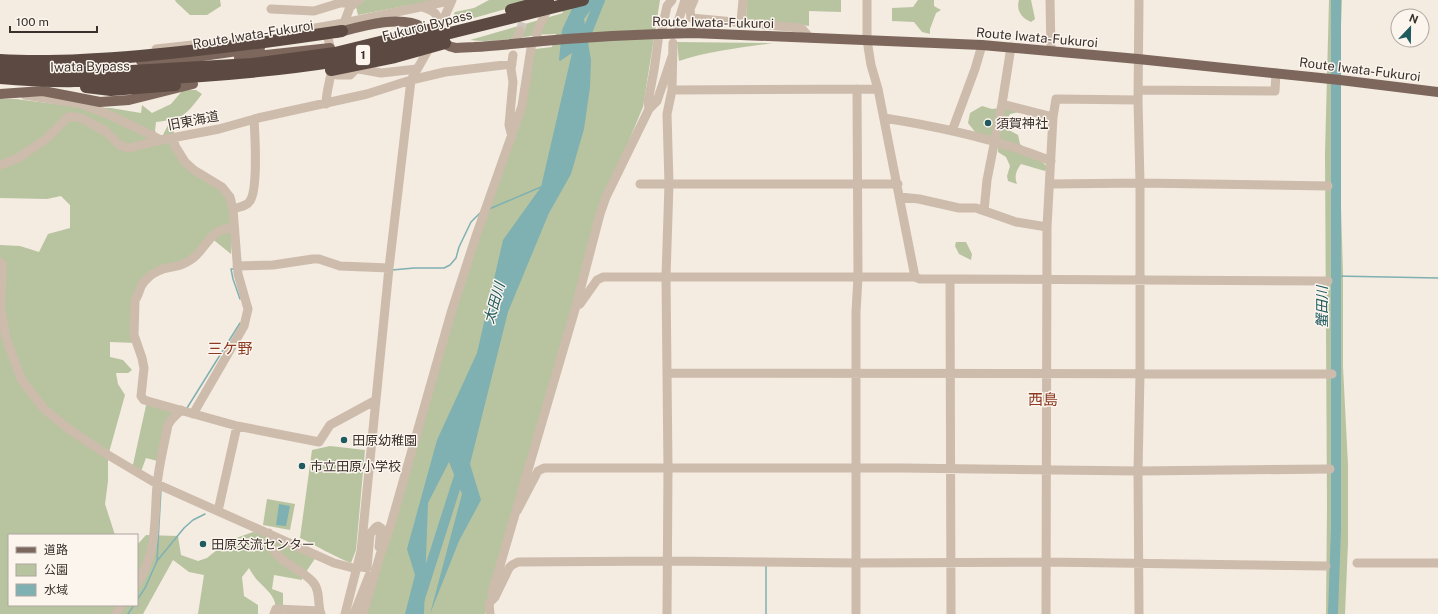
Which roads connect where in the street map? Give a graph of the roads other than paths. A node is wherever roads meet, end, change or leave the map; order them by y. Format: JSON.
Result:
{"nodes":[{"id":1,"x":446,"y":0,"type":"edge"},
{"id":2,"x":452,"y":0,"type":"edge"},
{"id":3,"x":552,"y":0,"type":"edge"},
{"id":4,"x":583,"y":0,"type":"edge"},
{"id":5,"x":672,"y":0,"type":"edge"},
{"id":6,"x":685,"y":0,"type":"edge"},
{"id":7,"x":694,"y":0,"type":"edge"},
{"id":8,"x":743,"y":0,"type":"edge"},
{"id":9,"x":867,"y":0,"type":"edge"},
{"id":10,"x":1050,"y":0,"type":"edge"},
{"id":11,"x":1139,"y":0,"type":"edge"},
{"id":12,"x":357,"y":2,"type":"edge"},
{"id":13,"x":545,"y":5,"type":"edge"},
{"id":14,"x":275,"y":6,"type":"edge"},
{"id":15,"x":422,"y":7,"type":"junction"},
{"id":16,"x":401,"y":18,"type":"junction"},
{"id":17,"x":741,"y":22,"type":"junction"},
{"id":18,"x":442,"y":25,"type":"junction"},
{"id":19,"x":677,"y":25,"type":"dead end"},
{"id":20,"x":325,"y":27,"type":"junction"},
{"id":21,"x":343,"y":27,"type":"junction"},
{"id":22,"x":658,"y":34,"type":"junction"},
{"id":23,"x":435,"y":38,"type":"junction"},
{"id":24,"x":810,"y":38,"type":"junction"},
{"id":25,"x":867,"y":40,"type":"junction"},
{"id":26,"x":259,"y":41,"type":"junction"},
{"id":27,"x":537,"y":42,"type":"junction"},
{"id":28,"x":673,"y":43,"type":"dead end"},
{"id":29,"x":982,"y":45,"type":"junction"},
{"id":30,"x":1011,"y":47,"type":"junction"},
{"id":31,"x":1051,"y":50,"type":"junction"},
{"id":32,"x":0,"y":54,"type":"edge"},
{"id":33,"x":673,"y":54,"type":"junction"},
{"id":34,"x":1138,"y":59,"type":"junction"},
{"id":35,"x":0,"y":60,"type":"edge"},
{"id":36,"x":167,"y":60,"type":"junction"},
{"id":37,"x":332,"y":67,"type":"junction"},
{"id":38,"x":0,"y":68,"type":"edge"},
{"id":39,"x":417,"y":69,"type":"junction"},
{"id":40,"x":180,"y":73,"type":"junction"},
{"id":41,"x":1276,"y":73,"type":"junction"},
{"id":42,"x":0,"y":78,"type":"edge"},
{"id":43,"x":267,"y":79,"type":"junction"},
{"id":44,"x":23,"y":80,"type":"junction"},
{"id":45,"x":411,"y":80,"type":"junction"},
{"id":46,"x":0,"y":82,"type":"edge"},
{"id":47,"x":193,"y":84,"type":"junction"},
{"id":48,"x":857,"y":88,"type":"junction"},
{"id":49,"x":878,"y":89,"type":"junction"},
{"id":50,"x":672,"y":90,"type":"junction"},
{"id":51,"x":1438,"y":92,"type":"edge"},
{"id":52,"x":11,"y":93,"type":"junction"},
{"id":53,"x":0,"y":94,"type":"edge"},
{"id":54,"x":1138,"y":95,"type":"junction"},
{"id":55,"x":326,"y":104,"type":"junction"},
{"id":56,"x":1002,"y":104,"type":"junction"},
{"id":57,"x":649,"y":109,"type":"junction"},
{"id":58,"x":1053,"y":117,"type":"junction"},
{"id":59,"x":884,"y":118,"type":"junction"},
{"id":60,"x":254,"y":119,"type":"junction"},
{"id":61,"x":952,"y":131,"type":"junction"},
{"id":62,"x":512,"y":137,"type":"junction"},
{"id":63,"x":174,"y":138,"type":"junction"},
{"id":64,"x":161,"y":140,"type":"junction"},
{"id":65,"x":995,"y":141,"type":"junction"},
{"id":66,"x":1051,"y":161,"type":"junction"},
{"id":67,"x":0,"y":165,"type":"edge"},
{"id":68,"x":1140,"y":183,"type":"junction"},
{"id":69,"x":640,"y":184,"type":"dead end"},
{"id":70,"x":669,"y":184,"type":"junction"},
{"id":71,"x":858,"y":184,"type":"junction"},
{"id":72,"x":898,"y":184,"type":"junction"},
{"id":73,"x":1050,"y":184,"type":"junction"},
{"id":74,"x":1328,"y":186,"type":"dead end"},
{"id":75,"x":900,"y":197,"type":"junction"},
{"id":76,"x":233,"y":209,"type":"junction"},
{"id":77,"x":984,"y":211,"type":"junction"},
{"id":78,"x":1047,"y":226,"type":"junction"},
{"id":79,"x":234,"y":228,"type":"junction"},
{"id":80,"x":0,"y":262,"type":"edge"},
{"id":81,"x":237,"y":266,"type":"junction"},
{"id":82,"x":389,"y":268,"type":"junction"},
{"id":83,"x":666,"y":277,"type":"junction"},
{"id":84,"x":858,"y":277,"type":"junction"},
{"id":85,"x":915,"y":277,"type":"junction"},
{"id":86,"x":950,"y":279,"type":"junction"},
{"id":87,"x":1047,"y":279,"type":"junction"},
{"id":88,"x":1140,"y":280,"type":"junction"},
{"id":89,"x":1328,"y":281,"type":"dead end"},
{"id":90,"x":576,"y":306,"type":"junction"},
{"id":91,"x":667,"y":373,"type":"junction"},
{"id":92,"x":950,"y":373,"type":"junction"},
{"id":93,"x":1047,"y":373,"type":"junction"},
{"id":94,"x":857,"y":374,"type":"junction"},
{"id":95,"x":1140,"y":374,"type":"junction"},
{"id":96,"x":1332,"y":374,"type":"dead end"},
{"id":97,"x":376,"y":400,"type":"junction"},
{"id":98,"x":181,"y":410,"type":"junction"},
{"id":99,"x":193,"y":414,"type":"junction"},
{"id":100,"x":237,"y":426,"type":"junction"},
{"id":101,"x":668,"y":469,"type":"junction"},
{"id":102,"x":856,"y":469,"type":"junction"},
{"id":103,"x":950,"y":469,"type":"junction"},
{"id":104,"x":1330,"y":469,"type":"dead end"},
{"id":105,"x":1046,"y":470,"type":"junction"},
{"id":106,"x":1138,"y":471,"type":"junction"},
{"id":107,"x":157,"y":484,"type":"junction"},
{"id":108,"x":218,"y":511,"type":"junction"},
{"id":109,"x":517,"y":511,"type":"junction"},
{"id":110,"x":269,"y":533,"type":"junction"},
{"id":111,"x":380,"y":555,"type":"junction"},
{"id":112,"x":667,"y":561,"type":"junction"},
{"id":113,"x":1046,"y":562,"type":"junction"},
{"id":114,"x":856,"y":563,"type":"junction"},
{"id":115,"x":1138,"y":563,"type":"junction"},
{"id":116,"x":1357,"y":563,"type":"dead end"},
{"id":117,"x":1438,"y":563,"type":"edge"},
{"id":118,"x":951,"y":564,"type":"junction"},
{"id":119,"x":1326,"y":566,"type":"dead end"},
{"id":120,"x":357,"y":567,"type":"junction"},
{"id":121,"x":138,"y":582,"type":"edge"},
{"id":122,"x":489,"y":603,"type":"junction"},
{"id":123,"x":321,"y":612,"type":"edge"},
{"id":124,"x":274,"y":614,"type":"edge"},
{"id":125,"x":345,"y":614,"type":"edge"},
{"id":126,"x":354,"y":614,"type":"edge"},
{"id":127,"x":363,"y":614,"type":"edge"},
{"id":128,"x":486,"y":614,"type":"edge"},
{"id":129,"x":490,"y":614,"type":"edge"},
{"id":130,"x":667,"y":614,"type":"edge"},
{"id":131,"x":856,"y":614,"type":"edge"},
{"id":132,"x":951,"y":614,"type":"edge"},
{"id":133,"x":1046,"y":614,"type":"edge"},
{"id":134,"x":1139,"y":614,"type":"edge"}],
"edges":[{"from":1,"to":15,"type":"street"},
{"from":2,"to":18,"type":"street"},
{"from":3,"to":27,"type":"street"},
{"from":4,"to":13,"type":"highway","name":"Fukuroi Bypass","number":"1"},
{"from":5,"to":22,"type":"street"},
{"from":6,"to":19,"type":"street"},
{"from":7,"to":17,"type":"street"},
{"from":8,"to":17,"type":"street"},
{"from":9,"to":25,"type":"street"},
{"from":10,"to":31,"type":"street"},
{"from":11,"to":34,"type":"street"},
{"from":12,"to":14,"type":"street"},
{"from":12,"to":21,"type":"street"},
{"from":13,"to":18,"type":"highway","name":"Fukuroi Bypass","number":"1"},
{"from":13,"to":40,"type":"highway","name":"Fukuroi Bypass","number":"1"},
{"from":13,"to":43,"type":"highway","number":"1"},
{"from":15,"to":16,"type":"street"},
{"from":15,"to":18,"type":"street"},
{"from":16,"to":21,"type":"main road","name":"Route Iwata-Fukuroi"},
{"from":16,"to":23,"type":"main road","name":"Route Iwata-Fukuroi"},
{"from":17,"to":24,"type":"street"},
{"from":18,"to":23,"type":"street"},
{"from":18,"to":36,"type":"main road"},
{"from":18,"to":40,"type":"highway","name":"Fukuroi Bypass","number":"1"},
{"from":20,"to":21,"type":"street"},
{"from":20,"to":26,"type":"street"},
{"from":20,"to":37,"type":"street"},
{"from":21,"to":26,"type":"highway","number":"1"},
{"from":21,"to":36,"type":"main road","name":"Route Iwata-Fukuroi"},
{"from":22,"to":24,"type":"main road","name":"Route Iwata-Fukuroi"},
{"from":22,"to":27,"type":"main road","name":"Route Iwata-Fukuroi"},
{"from":22,"to":57,"type":"street"},
{"from":23,"to":27,"type":"main road","name":"Route Iwata-Fukuroi"},
{"from":23,"to":39,"type":"street"},
{"from":24,"to":25,"type":"main road","name":"Route Iwata-Fukuroi"},
{"from":25,"to":29,"type":"main road","name":"Route Iwata-Fukuroi"},
{"from":25,"to":49,"type":"street"},
{"from":26,"to":32,"type":"street"},
{"from":26,"to":35,"type":"highway","number":"1"},
{"from":26,"to":43,"type":"street"},
{"from":27,"to":62,"type":"street"},
{"from":28,"to":33,"type":"street"},
{"from":29,"to":30,"type":"main road","name":"Route Iwata-Fukuroi"},
{"from":29,"to":61,"type":"street"},
{"from":30,"to":31,"type":"main road","name":"Route Iwata-Fukuroi"},
{"from":30,"to":56,"type":"street"},
{"from":31,"to":34,"type":"main road","name":"Route Iwata-Fukuroi"},
{"from":33,"to":50,"type":"street"},
{"from":33,"to":57,"type":"street"},
{"from":34,"to":41,"type":"main road","name":"Route Iwata-Fukuroi"},
{"from":34,"to":54,"type":"street"},
{"from":36,"to":46,"type":"main road","name":"Route Iwata-Fukuroi"},
{"from":37,"to":39,"type":"street"},
{"from":37,"to":55,"type":"street"},
{"from":38,"to":40,"type":"highway","name":"Iwata Bypass","number":"1"},
{"from":39,"to":45,"type":"street"},
{"from":40,"to":44,"type":"highway","name":"Iwata Bypass","number":"1"},
{"from":41,"to":51,"type":"main road","name":"Route Iwata-Fukuroi"},
{"from":41,"to":54,"type":"street"},
{"from":42,"to":44,"type":"highway","name":"Iwata Bypass","number":"1"},
{"from":43,"to":47,"type":"highway","number":"1"},
{"from":44,"to":47,"type":"highway","number":"1"},
{"from":45,"to":55,"type":"street","name":"旧東海道"},
{"from":45,"to":62,"type":"street","name":"旧東海道"},
{"from":45,"to":82,"type":"street"},
{"from":47,"to":52,"type":"main road"},
{"from":48,"to":49,"type":"street"},
{"from":48,"to":50,"type":"street"},
{"from":48,"to":71,"type":"street"},
{"from":49,"to":59,"type":"street"},
{"from":50,"to":70,"type":"street"},
{"from":52,"to":53,"type":"main road"},
{"from":52,"to":64,"type":"street"},
{"from":54,"to":58,"type":"street"},
{"from":54,"to":68,"type":"street"},
{"from":55,"to":60,"type":"street","name":"旧東海道"},
{"from":56,"to":58,"type":"street"},
{"from":56,"to":65,"type":"street"},
{"from":57,"to":90,"type":"street"},
{"from":58,"to":66,"type":"street"},
{"from":59,"to":61,"type":"street"},
{"from":59,"to":72,"type":"street"},
{"from":60,"to":63,"type":"street","name":"旧東海道"},
{"from":60,"to":76,"type":"street"},
{"from":61,"to":65,"type":"street"},
{"from":62,"to":111,"type":"street"},
{"from":63,"to":64,"type":"street","name":"旧東海道"},
{"from":63,"to":76,"type":"street"},
{"from":64,"to":67,"type":"street","name":"旧東海道"},
{"from":65,"to":66,"type":"street"},
{"from":65,"to":77,"type":"street"},
{"from":66,"to":73,"type":"street"},
{"from":68,"to":73,"type":"street"},
{"from":68,"to":74,"type":"street"},
{"from":68,"to":88,"type":"street"},
{"from":69,"to":70,"type":"street"},
{"from":70,"to":71,"type":"street"},
{"from":70,"to":83,"type":"street"},
{"from":71,"to":72,"type":"street"},
{"from":71,"to":84,"type":"street"},
{"from":72,"to":75,"type":"street"},
{"from":73,"to":78,"type":"street"},
{"from":75,"to":77,"type":"street"},
{"from":75,"to":85,"type":"street"},
{"from":76,"to":79,"type":"street"},
{"from":77,"to":78,"type":"street"},
{"from":78,"to":87,"type":"street"},
{"from":79,"to":81,"type":"street"},
{"from":79,"to":98,"type":"street"},
{"from":80,"to":107,"type":"street"},
{"from":81,"to":82,"type":"street"},
{"from":81,"to":99,"type":"street"},
{"from":82,"to":97,"type":"street"},
{"from":83,"to":84,"type":"street"},
{"from":83,"to":90,"type":"street"},
{"from":83,"to":91,"type":"street"},
{"from":84,"to":85,"type":"street"},
{"from":84,"to":94,"type":"street"},
{"from":85,"to":86,"type":"street"},
{"from":86,"to":87,"type":"street"},
{"from":86,"to":92,"type":"street"},
{"from":87,"to":88,"type":"street"},
{"from":87,"to":93,"type":"street"},
{"from":88,"to":89,"type":"street"},
{"from":88,"to":95,"type":"street"},
{"from":90,"to":109,"type":"street"},
{"from":91,"to":94,"type":"street"},
{"from":91,"to":101,"type":"street"},
{"from":92,"to":93,"type":"street"},
{"from":92,"to":94,"type":"street"},
{"from":92,"to":103,"type":"street"},
{"from":93,"to":95,"type":"street"},
{"from":93,"to":105,"type":"street"},
{"from":94,"to":102,"type":"street"},
{"from":95,"to":96,"type":"street"},
{"from":95,"to":106,"type":"street"},
{"from":97,"to":100,"type":"street"},
{"from":97,"to":120,"type":"street"},
{"from":98,"to":99,"type":"street"},
{"from":98,"to":107,"type":"street"},
{"from":99,"to":100,"type":"street"},
{"from":100,"to":108,"type":"street"},
{"from":101,"to":102,"type":"street"},
{"from":101,"to":109,"type":"street"},
{"from":101,"to":112,"type":"street"},
{"from":102,"to":103,"type":"street"},
{"from":102,"to":114,"type":"street"},
{"from":103,"to":105,"type":"street"},
{"from":103,"to":118,"type":"street"},
{"from":104,"to":106,"type":"street"},
{"from":105,"to":106,"type":"street"},
{"from":105,"to":113,"type":"street"},
{"from":106,"to":115,"type":"street"},
{"from":107,"to":108,"type":"street"},
{"from":107,"to":121,"type":"street"},
{"from":108,"to":110,"type":"street"},
{"from":109,"to":122,"type":"street"},
{"from":110,"to":120,"type":"street"},
{"from":110,"to":123,"type":"street"},
{"from":111,"to":120,"type":"street"},
{"from":111,"to":126,"type":"street"},
{"from":111,"to":127,"type":"street"},
{"from":112,"to":114,"type":"street"},
{"from":112,"to":122,"type":"street"},
{"from":112,"to":130,"type":"street"},
{"from":113,"to":115,"type":"street"},
{"from":113,"to":118,"type":"street"},
{"from":113,"to":133,"type":"street"},
{"from":114,"to":118,"type":"street"},
{"from":114,"to":131,"type":"street"},
{"from":115,"to":119,"type":"street"},
{"from":115,"to":134,"type":"street"},
{"from":116,"to":117,"type":"street"},
{"from":118,"to":132,"type":"street"},
{"from":120,"to":125,"type":"street"},
{"from":122,"to":128,"type":"street"},
{"from":122,"to":129,"type":"street"},
{"from":123,"to":124,"type":"street"}]}
